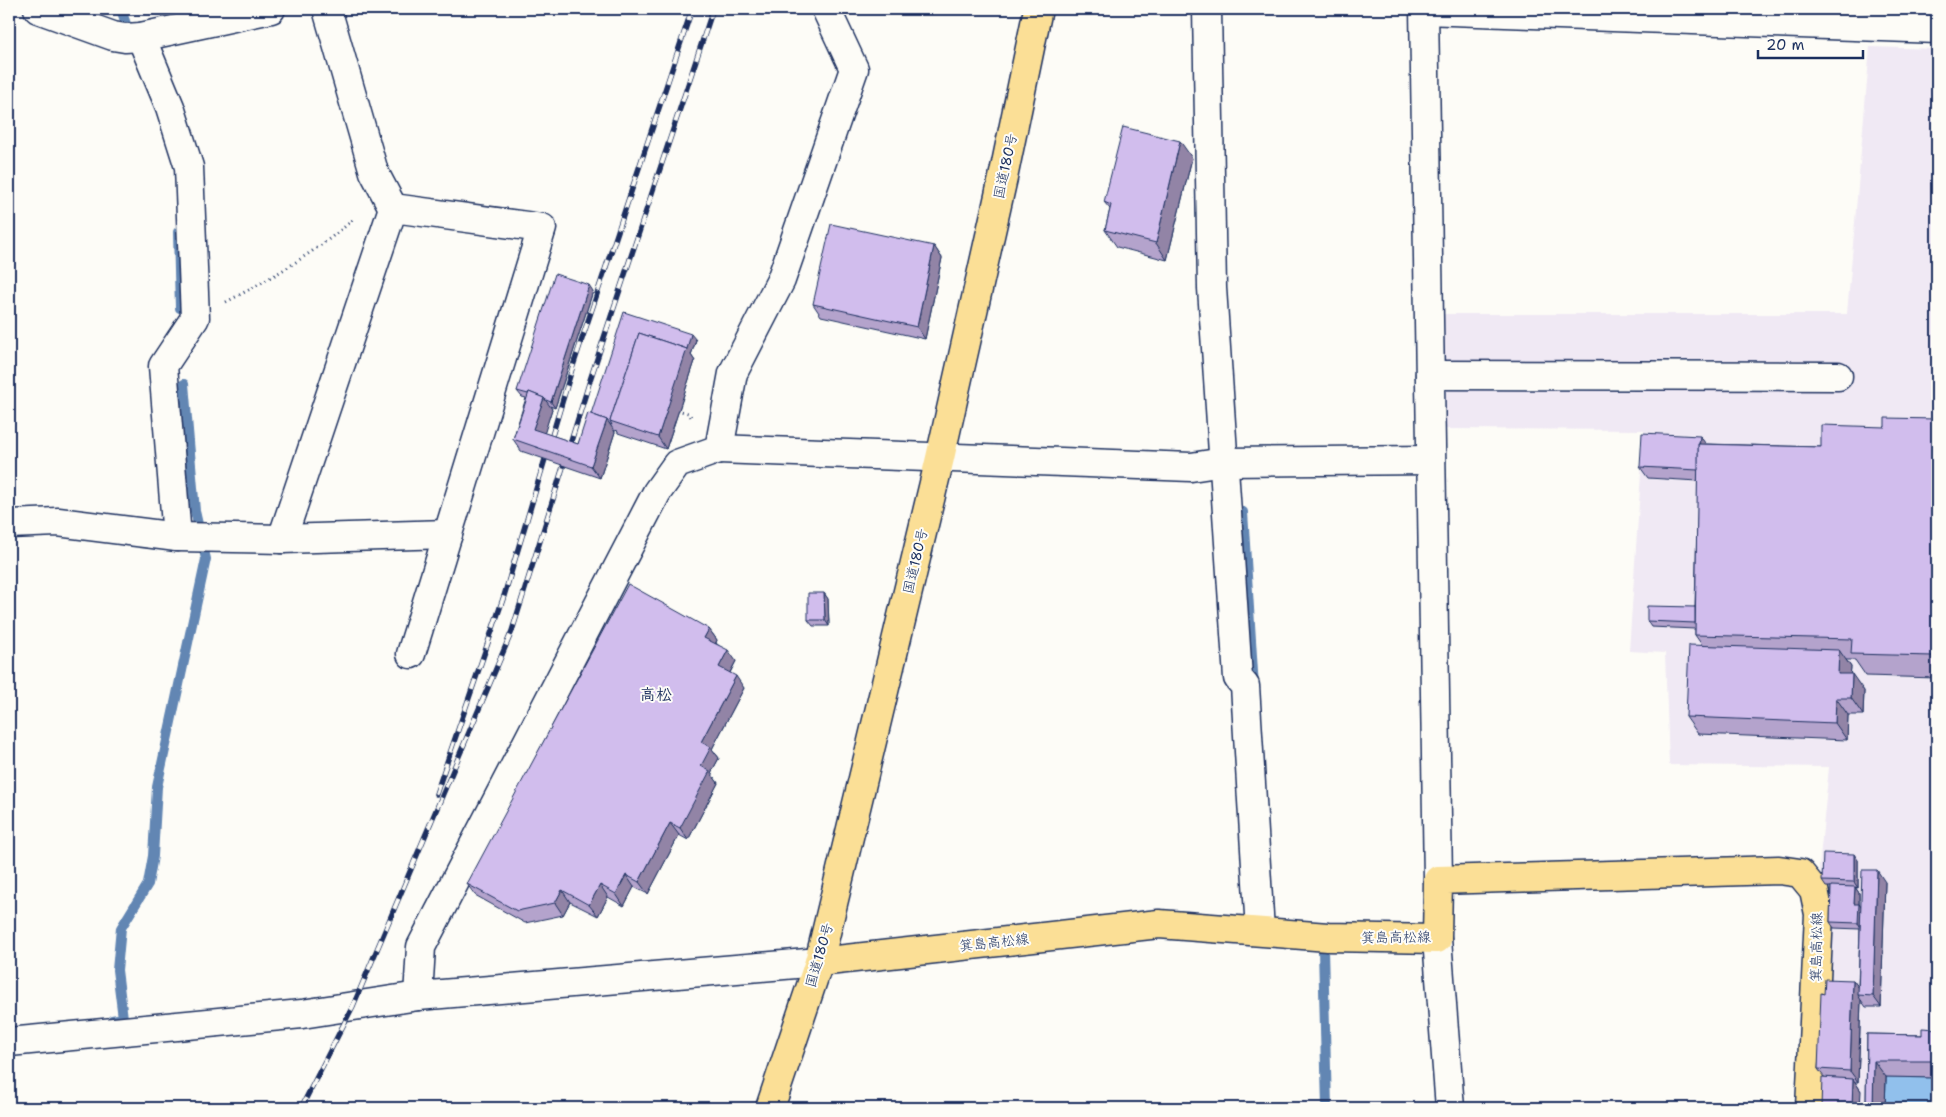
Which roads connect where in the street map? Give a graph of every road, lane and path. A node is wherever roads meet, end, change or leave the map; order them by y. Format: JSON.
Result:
{"nodes":[{"id":1,"x":38,"y":9,"type":"edge"},
{"id":2,"x":271,"y":9,"type":"edge"},
{"id":3,"x":327,"y":9,"type":"edge"},
{"id":4,"x":826,"y":9,"type":"edge"},
{"id":5,"x":1038,"y":9,"type":"edge"},
{"id":6,"x":1207,"y":9,"type":"edge"},
{"id":7,"x":1424,"y":10,"type":"edge"},
{"id":8,"x":1937,"y":29,"type":"edge"},
{"id":9,"x":135,"y":38,"type":"junction"},
{"id":10,"x":388,"y":200,"type":"junction"},
{"id":11,"x":195,"y":318,"type":"junction"},
{"id":12,"x":1430,"y":374,"type":"junction"},
{"id":13,"x":1838,"y":376,"type":"dead end"},
{"id":14,"x":670,"y":408,"type":"edge"},
{"id":15,"x":719,"y":449,"type":"junction"},
{"id":16,"x":940,"y":458,"type":"junction"},
{"id":17,"x":1431,"y":460,"type":"junction"},
{"id":18,"x":1224,"y":462,"type":"junction"},
{"id":19,"x":9,"y":524,"type":"edge"},
{"id":20,"x":448,"y":534,"type":"junction"},
{"id":21,"x":193,"y":537,"type":"junction"},
{"id":22,"x":282,"y":539,"type":"junction"},
{"id":23,"x":411,"y":654,"type":"dead end"},
{"id":24,"x":1438,"y":880,"type":"junction"},
{"id":25,"x":1260,"y":931,"type":"junction"},
{"id":26,"x":1437,"y":939,"type":"junction"},
{"id":27,"x":819,"y":962,"type":"junction"},
{"id":28,"x":418,"y":996,"type":"junction"},
{"id":29,"x":9,"y":1042,"type":"edge"},
{"id":30,"x":770,"y":1108,"type":"edge"},
{"id":31,"x":1450,"y":1108,"type":"edge"},
{"id":32,"x":1810,"y":1108,"type":"edge"}],
"edges":[{"from":1,"to":9,"type":"street"},
{"from":2,"to":9,"type":"street"},
{"from":3,"to":10,"type":"street"},
{"from":4,"to":15,"type":"street"},
{"from":5,"to":16,"type":"main road","name":"国道180号"},
{"from":6,"to":18,"type":"street"},
{"from":7,"to":8,"type":"street"},
{"from":7,"to":12,"type":"street"},
{"from":9,"to":11,"type":"street"},
{"from":10,"to":11,"type":"path"},
{"from":10,"to":20,"type":"street"},
{"from":10,"to":22,"type":"street"},
{"from":11,"to":21,"type":"street"},
{"from":12,"to":13,"type":"street"},
{"from":12,"to":17,"type":"street"},
{"from":14,"to":15,"type":"path"},
{"from":15,"to":16,"type":"street"},
{"from":15,"to":28,"type":"street"},
{"from":16,"to":18,"type":"street"},
{"from":16,"to":27,"type":"main road","name":"国道180号"},
{"from":17,"to":18,"type":"street"},
{"from":17,"to":24,"type":"street"},
{"from":18,"to":25,"type":"street"},
{"from":19,"to":21,"type":"street"},
{"from":20,"to":22,"type":"street"},
{"from":20,"to":23,"type":"street"},
{"from":21,"to":22,"type":"street"},
{"from":24,"to":26,"type":"main road","name":"箕島高松線"},
{"from":24,"to":32,"type":"main road","name":"箕島高松線"},
{"from":25,"to":26,"type":"main road","name":"箕島高松線"},
{"from":25,"to":27,"type":"main road","name":"箕島高松線"},
{"from":26,"to":31,"type":"street"},
{"from":27,"to":28,"type":"street"},
{"from":27,"to":30,"type":"main road","name":"国道180号"},
{"from":28,"to":29,"type":"street"}]}
